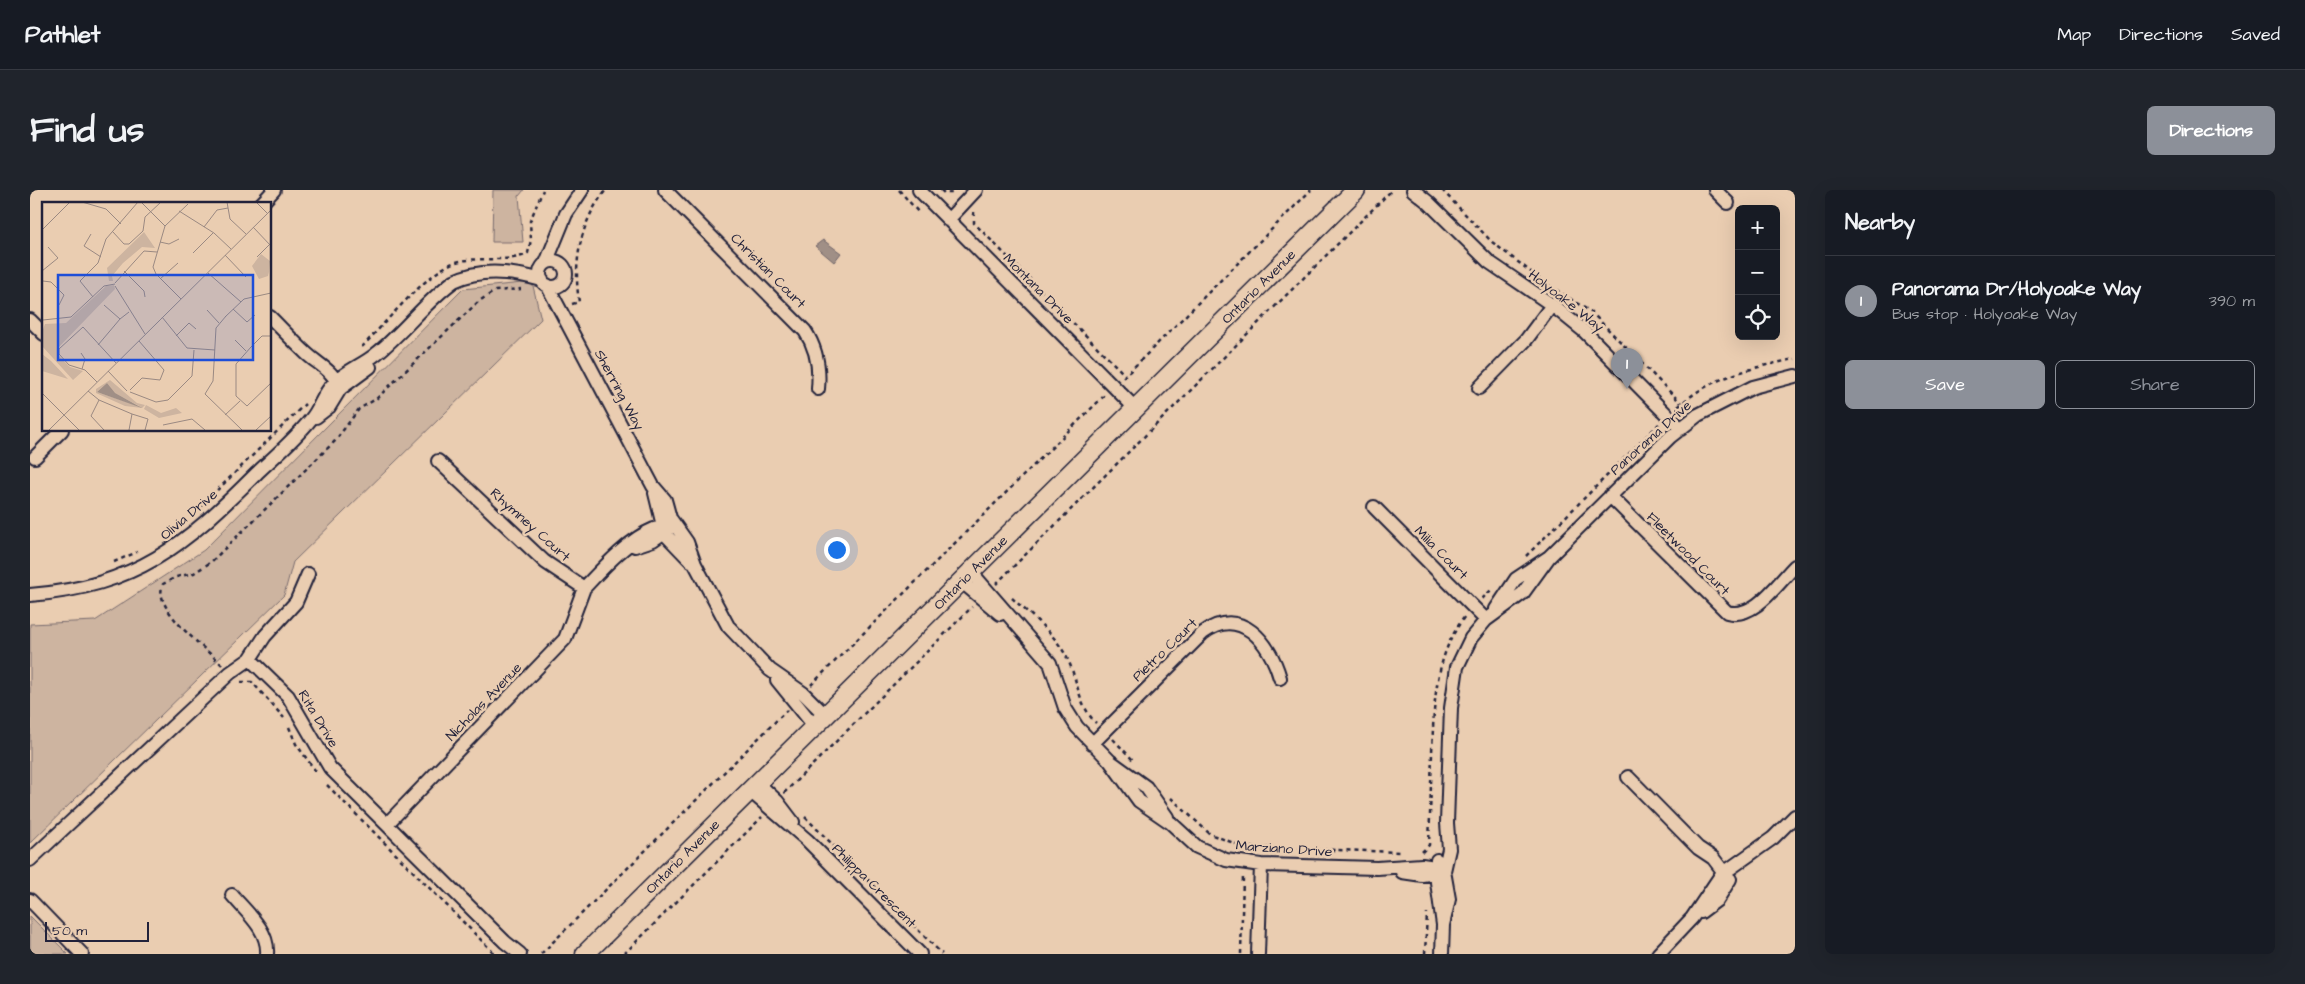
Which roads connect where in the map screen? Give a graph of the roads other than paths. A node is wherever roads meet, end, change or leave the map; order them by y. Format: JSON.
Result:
{"nodes":[{"id":1,"x":274,"y":190,"type":"edge"},
{"id":2,"x":582,"y":190,"type":"edge"},
{"id":3,"x":665,"y":190,"type":"edge"},
{"id":4,"x":919,"y":190,"type":"edge"},
{"id":5,"x":976,"y":190,"type":"edge"},
{"id":6,"x":1356,"y":190,"type":"edge"},
{"id":7,"x":1413,"y":190,"type":"edge"},
{"id":8,"x":1419,"y":190,"type":"edge"},
{"id":9,"x":1715,"y":190,"type":"edge"},
{"id":10,"x":263,"y":202,"type":"edge"},
{"id":11,"x":1428,"y":202,"type":"junction"},
{"id":12,"x":1728,"y":203,"type":"dead end"},
{"id":13,"x":948,"y":220,"type":"junction"},
{"id":14,"x":557,"y":238,"type":"junction"},
{"id":15,"x":560,"y":263,"type":"junction"},
{"id":16,"x":544,"y":265,"type":"junction"},
{"id":17,"x":510,"y":274,"type":"junction"},
{"id":18,"x":544,"y":282,"type":"junction"},
{"id":19,"x":561,"y":284,"type":"junction"},
{"id":20,"x":1552,"y":305,"type":"junction"},
{"id":21,"x":560,"y":307,"type":"junction"},
{"id":22,"x":271,"y":318,"type":"edge"},
{"id":23,"x":30,"y":320,"type":"edge"},
{"id":24,"x":42,"y":332,"type":"edge"},
{"id":25,"x":1795,"y":376,"type":"edge"},
{"id":26,"x":336,"y":385,"type":"junction"},
{"id":27,"x":1479,"y":388,"type":"dead end"},
{"id":28,"x":818,"y":389,"type":"dead end"},
{"id":29,"x":1136,"y":408,"type":"junction"},
{"id":30,"x":1681,"y":428,"type":"junction"},
{"id":31,"x":61,"y":431,"type":"edge"},
{"id":32,"x":35,"y":457,"type":"dead end"},
{"id":33,"x":438,"y":461,"type":"dead end"},
{"id":34,"x":1610,"y":496,"type":"junction"},
{"id":35,"x":1374,"y":507,"type":"dead end"},
{"id":36,"x":667,"y":529,"type":"junction"},
{"id":37,"x":1795,"y":566,"type":"edge"},
{"id":38,"x":308,"y":574,"type":"dead end"},
{"id":39,"x":967,"y":578,"type":"junction"},
{"id":40,"x":584,"y":588,"type":"junction"},
{"id":41,"x":30,"y":596,"type":"edge"},
{"id":42,"x":1489,"y":616,"type":"junction"},
{"id":43,"x":250,"y":659,"type":"junction"},
{"id":44,"x":1280,"y":678,"type":"dead end"},
{"id":45,"x":821,"y":721,"type":"junction"},
{"id":46,"x":1092,"y":744,"type":"junction"},
{"id":47,"x":1628,"y":777,"type":"dead end"},
{"id":48,"x":754,"y":787,"type":"junction"},
{"id":49,"x":1795,"y":816,"type":"edge"},
{"id":50,"x":387,"y":824,"type":"junction"},
{"id":51,"x":30,"y":860,"type":"edge"},
{"id":52,"x":1261,"y":865,"type":"junction"},
{"id":53,"x":1438,"y":871,"type":"junction"},
{"id":54,"x":1725,"y":875,"type":"junction"},
{"id":55,"x":232,"y":895,"type":"dead end"},
{"id":56,"x":30,"y":900,"type":"edge"},
{"id":57,"x":505,"y":942,"type":"junction"},
{"id":58,"x":82,"y":954,"type":"edge"},
{"id":59,"x":268,"y":954,"type":"edge"},
{"id":60,"x":514,"y":954,"type":"edge"},
{"id":61,"x":520,"y":954,"type":"edge"},
{"id":62,"x":585,"y":954,"type":"edge"},
{"id":63,"x":920,"y":954,"type":"edge"},
{"id":64,"x":1258,"y":954,"type":"edge"},
{"id":65,"x":1442,"y":954,"type":"edge"},
{"id":66,"x":1658,"y":954,"type":"edge"}],
"edges":[{"from":1,"to":10,"type":"street"},
{"from":2,"to":14,"type":"street"},
{"from":3,"to":28,"type":"street","name":"Christian Court"},
{"from":4,"to":13,"type":"street","name":"Montana Drive"},
{"from":5,"to":13,"type":"street"},
{"from":6,"to":29,"type":"street","name":"Ontario Avenue"},
{"from":7,"to":11,"type":"street","name":"Holyoake Way"},
{"from":8,"to":11,"type":"street","name":"Holyoake Way"},
{"from":9,"to":12,"type":"street"},
{"from":11,"to":20,"type":"street","name":"Holyoake Way"},
{"from":13,"to":29,"type":"street","name":"Montana Drive"},
{"from":14,"to":15,"type":"street"},
{"from":14,"to":16,"type":"street"},
{"from":15,"to":16,"type":"street"},
{"from":15,"to":19,"type":"street"},
{"from":16,"to":17,"type":"street","name":"Olivia Drive"},
{"from":16,"to":18,"type":"street"},
{"from":17,"to":18,"type":"street","name":"Olivia Drive"},
{"from":17,"to":26,"type":"street","name":"Olivia Drive"},
{"from":18,"to":19,"type":"street"},
{"from":18,"to":21,"type":"street","name":"Sherring Way"},
{"from":19,"to":21,"type":"street","name":"Sherring Way"},
{"from":20,"to":27,"type":"street"},
{"from":20,"to":30,"type":"street","name":"Holyoake Way"},
{"from":21,"to":36,"type":"street","name":"Sherring Way"},
{"from":22,"to":26,"type":"street"},
{"from":23,"to":24,"type":"street"},
{"from":25,"to":30,"type":"street","name":"Panorama Drive"},
{"from":26,"to":41,"type":"street","name":"Olivia Drive"},
{"from":29,"to":39,"type":"street","name":"Ontario Avenue"},
{"from":30,"to":34,"type":"street","name":"Panorama Drive"},
{"from":31,"to":32,"type":"street"},
{"from":33,"to":40,"type":"street","name":"Rhymney Court"},
{"from":34,"to":37,"type":"street","name":"Fleetwood Court"},
{"from":34,"to":42,"type":"street","name":"Panorama Drive"},
{"from":35,"to":42,"type":"street","name":"Milia Court"},
{"from":36,"to":40,"type":"street"},
{"from":36,"to":45,"type":"street","name":"Sherring Way"},
{"from":38,"to":43,"type":"street"},
{"from":39,"to":45,"type":"street","name":"Ontario Avenue"},
{"from":39,"to":46,"type":"street","name":"Marziano Drive"},
{"from":40,"to":50,"type":"street","name":"Nicholas Avenue"},
{"from":42,"to":53,"type":"street","name":"Panorama Drive"},
{"from":43,"to":50,"type":"street","name":"Rita Drive"},
{"from":43,"to":51,"type":"street"},
{"from":44,"to":46,"type":"street","name":"Pietro Court"},
{"from":45,"to":48,"type":"street","name":"Ontario Avenue"},
{"from":46,"to":52,"type":"street","name":"Marziano Drive"},
{"from":47,"to":54,"type":"street"},
{"from":48,"to":62,"type":"street","name":"Ontario Avenue"},
{"from":48,"to":63,"type":"street","name":"Philippa Crescent"},
{"from":49,"to":54,"type":"street"},
{"from":50,"to":57,"type":"street","name":"Rita Drive"},
{"from":52,"to":53,"type":"street","name":"Marziano Drive"},
{"from":52,"to":64,"type":"street"},
{"from":53,"to":65,"type":"street","name":"Panorama Drive"},
{"from":54,"to":66,"type":"street"},
{"from":55,"to":59,"type":"street"},
{"from":56,"to":58,"type":"street"},
{"from":57,"to":60,"type":"street","name":"Rita Drive"},
{"from":57,"to":61,"type":"street","name":"Rita Drive"}]}
